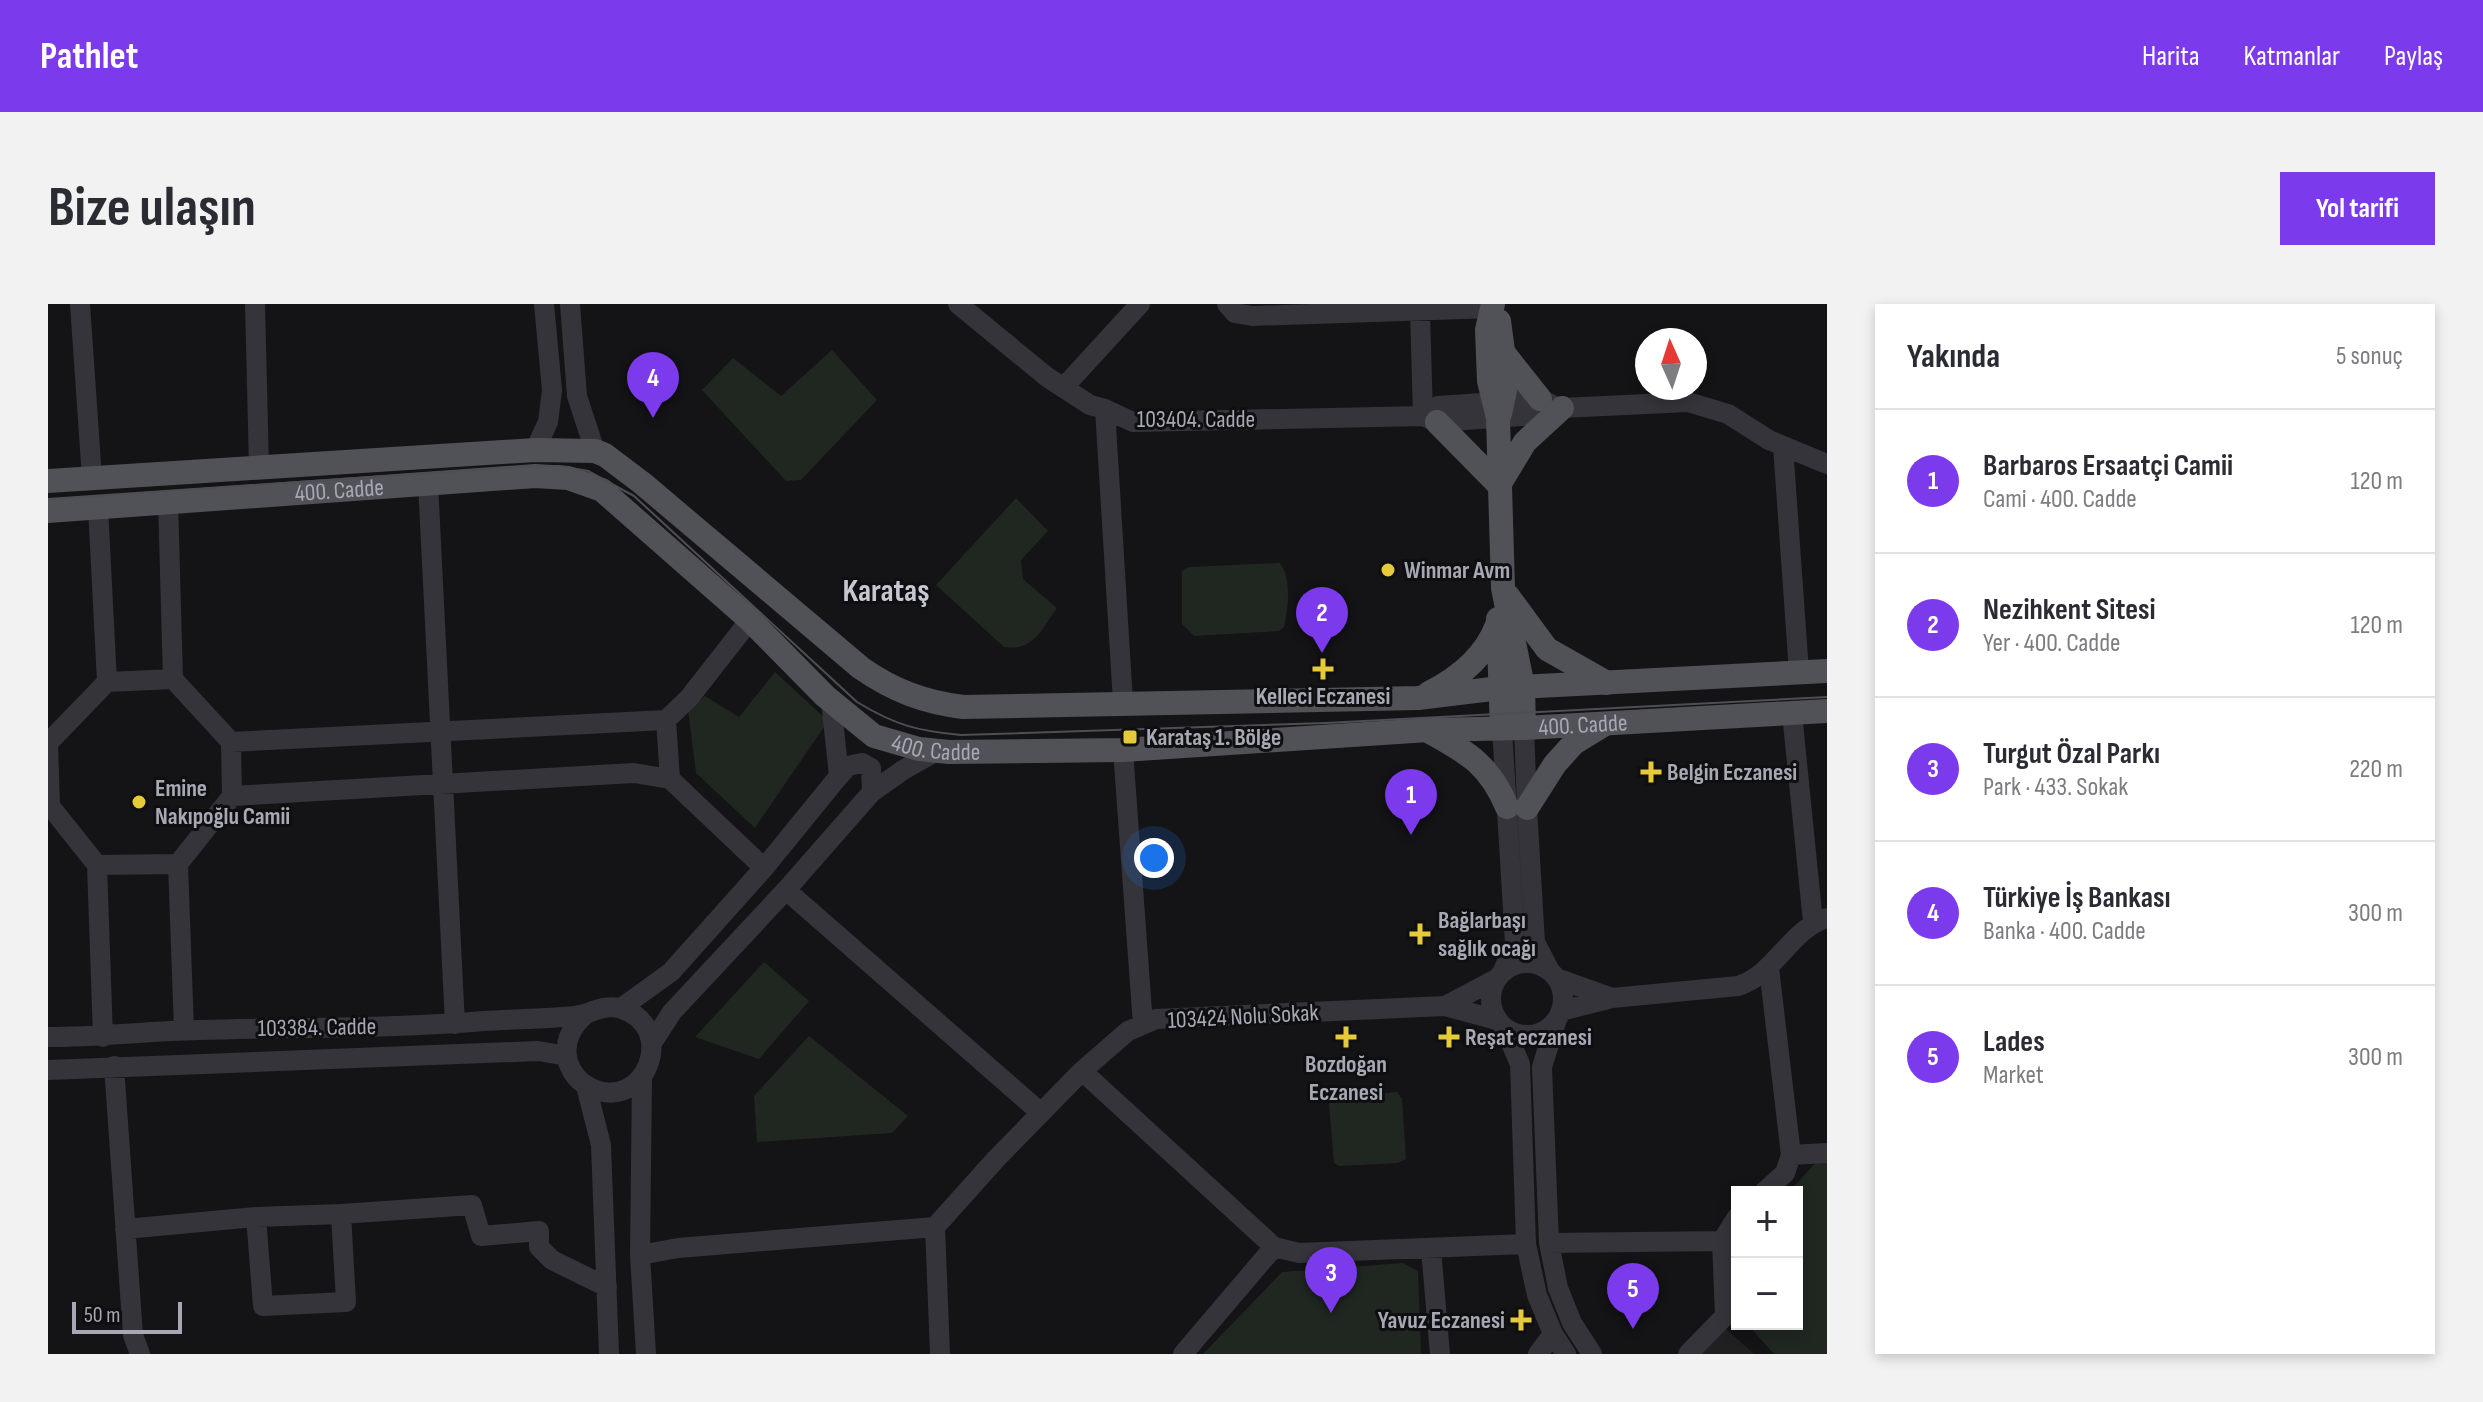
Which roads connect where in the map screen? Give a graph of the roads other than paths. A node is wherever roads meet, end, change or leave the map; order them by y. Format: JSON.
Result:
{"nodes":[{"id":1,"x":80,"y":304,"type":"edge"},
{"id":2,"x":255,"y":304,"type":"edge"},
{"id":3,"x":544,"y":304,"type":"edge"},
{"id":4,"x":570,"y":304,"type":"edge"},
{"id":5,"x":958,"y":304,"type":"edge"},
{"id":6,"x":1139,"y":304,"type":"edge"},
{"id":7,"x":1227,"y":304,"type":"edge"},
{"id":8,"x":1493,"y":306,"type":"edge"},
{"id":9,"x":1420,"y":311,"type":"junction"},
{"id":10,"x":1506,"y":356,"type":"junction"},
{"id":11,"x":1063,"y":388,"type":"junction"},
{"id":12,"x":1551,"y":404,"type":"junction"},
{"id":13,"x":1499,"y":408,"type":"junction"},
{"id":14,"x":1105,"y":409,"type":"junction"},
{"id":15,"x":1430,"y":419,"type":"junction"},
{"id":16,"x":1783,"y":446,"type":"junction"},
{"id":17,"x":535,"y":450,"type":"junction"},
{"id":18,"x":595,"y":451,"type":"junction"},
{"id":19,"x":1827,"y":464,"type":"edge"},
{"id":20,"x":259,"y":467,"type":"junction"},
{"id":21,"x":92,"y":478,"type":"junction"},
{"id":22,"x":48,"y":481,"type":"edge"},
{"id":23,"x":428,"y":483,"type":"junction"},
{"id":24,"x":1499,"y":485,"type":"junction"},
{"id":25,"x":168,"y":501,"type":"junction"},
{"id":26,"x":98,"y":507,"type":"junction"},
{"id":27,"x":48,"y":511,"type":"edge"},
{"id":28,"x":1503,"y":588,"type":"junction"},
{"id":29,"x":750,"y":620,"type":"junction"},
{"id":30,"x":1498,"y":623,"type":"junction"},
{"id":31,"x":1827,"y":671,"type":"edge"},
{"id":32,"x":1799,"y":672,"type":"junction"},
{"id":33,"x":173,"y":679,"type":"junction"},
{"id":34,"x":107,"y":682,"type":"junction"},
{"id":35,"x":1610,"y":684,"type":"junction"},
{"id":36,"x":1512,"y":687,"type":"junction"},
{"id":37,"x":1418,"y":698,"type":"junction"},
{"id":38,"x":831,"y":701,"type":"junction"},
{"id":39,"x":1123,"y":702,"type":"junction"},
{"id":40,"x":1827,"y":711,"type":"edge"},
{"id":41,"x":1792,"y":713,"type":"junction"},
{"id":42,"x":666,"y":720,"type":"junction"},
{"id":43,"x":1609,"y":722,"type":"junction"},
{"id":44,"x":1513,"y":728,"type":"junction"},
{"id":45,"x":1428,"y":730,"type":"junction"},
{"id":46,"x":440,"y":733,"type":"junction"},
{"id":47,"x":231,"y":742,"type":"junction"},
{"id":48,"x":48,"y":743,"type":"edge"},
{"id":49,"x":1123,"y":750,"type":"junction"},
{"id":50,"x":937,"y":751,"type":"junction"},
{"id":51,"x":839,"y":776,"type":"junction"},
{"id":52,"x":670,"y":779,"type":"junction"},
{"id":53,"x":444,"y":784,"type":"junction"},
{"id":54,"x":872,"y":792,"type":"junction"},
{"id":55,"x":232,"y":796,"type":"junction"},
{"id":56,"x":49,"y":806,"type":"edge"},
{"id":57,"x":1517,"y":808,"type":"junction"},
{"id":58,"x":178,"y":864,"type":"junction"},
{"id":59,"x":97,"y":865,"type":"junction"},
{"id":60,"x":764,"y":868,"type":"junction"},
{"id":61,"x":786,"y":890,"type":"junction"},
{"id":62,"x":1820,"y":920,"type":"edge"},
{"id":63,"x":1769,"y":968,"type":"junction"},
{"id":64,"x":1553,"y":975,"type":"junction"},
{"id":65,"x":1499,"y":976,"type":"junction"},
{"id":66,"x":1612,"y":998,"type":"junction"},
{"id":67,"x":1445,"y":1006,"type":"junction"},
{"id":68,"x":621,"y":1008,"type":"junction"},
{"id":69,"x":586,"y":1014,"type":"junction"},
{"id":70,"x":1559,"y":1015,"type":"junction"},
{"id":71,"x":1500,"y":1023,"type":"junction"},
{"id":72,"x":455,"y":1024,"type":"junction"},
{"id":73,"x":1143,"y":1025,"type":"junction"},
{"id":74,"x":184,"y":1030,"type":"junction"},
{"id":75,"x":48,"y":1037,"type":"edge"},
{"id":76,"x":103,"y":1037,"type":"junction"},
{"id":77,"x":652,"y":1043,"type":"junction"},
{"id":78,"x":567,"y":1056,"type":"junction"},
{"id":79,"x":114,"y":1066,"type":"junction"},
{"id":80,"x":48,"y":1070,"type":"edge"},
{"id":81,"x":1082,"y":1071,"type":"junction"},
{"id":82,"x":642,"y":1077,"type":"junction"},
{"id":83,"x":586,"y":1086,"type":"junction"},
{"id":84,"x":1041,"y":1113,"type":"junction"},
{"id":85,"x":1827,"y":1153,"type":"edge"},
{"id":86,"x":1791,"y":1155,"type":"junction"},
{"id":87,"x":1771,"y":1186,"type":"edge"},
{"id":88,"x":341,"y":1214,"type":"junction"},
{"id":89,"x":256,"y":1217,"type":"junction"},
{"id":90,"x":935,"y":1227,"type":"junction"},
{"id":91,"x":1731,"y":1227,"type":"edge"},
{"id":92,"x":125,"y":1229,"type":"junction"},
{"id":93,"x":1722,"y":1241,"type":"junction"},
{"id":94,"x":1549,"y":1243,"type":"junction"},
{"id":95,"x":1526,"y":1244,"type":"junction"},
{"id":96,"x":1274,"y":1247,"type":"junction"},
{"id":97,"x":1431,"y":1249,"type":"junction"},
{"id":98,"x":640,"y":1255,"type":"junction"},
{"id":99,"x":607,"y":1287,"type":"junction"},
{"id":100,"x":1553,"y":1334,"type":"junction"},
{"id":101,"x":140,"y":1354,"type":"edge"},
{"id":102,"x":609,"y":1354,"type":"edge"},
{"id":103,"x":646,"y":1354,"type":"edge"},
{"id":104,"x":940,"y":1354,"type":"edge"},
{"id":105,"x":1183,"y":1354,"type":"edge"},
{"id":106,"x":1440,"y":1354,"type":"edge"},
{"id":107,"x":1538,"y":1354,"type":"edge"},
{"id":108,"x":1566,"y":1354,"type":"edge"},
{"id":109,"x":1592,"y":1354,"type":"edge"},
{"id":110,"x":1688,"y":1354,"type":"edge"}],
"edges":[{"from":1,"to":21,"type":"street"},
{"from":2,"to":20,"type":"street"},
{"from":3,"to":17,"type":"street"},
{"from":4,"to":18,"type":"street"},
{"from":5,"to":11,"type":"street","name":"103404. Cadde"},
{"from":6,"to":11,"type":"street"},
{"from":7,"to":9,"type":"street"},
{"from":8,"to":9,"type":"street"},
{"from":8,"to":10,"type":"main road"},
{"from":8,"to":13,"type":"main road"},
{"from":9,"to":15,"type":"street"},
{"from":10,"to":12,"type":"main road"},
{"from":10,"to":13,"type":"main road"},
{"from":11,"to":14,"type":"street","name":"103404. Cadde"},
{"from":12,"to":13,"type":"street","name":"103404. Cadde"},
{"from":12,"to":16,"type":"street","name":"103404. Cadde"},
{"from":12,"to":24,"type":"main road"},
{"from":13,"to":15,"type":"street","name":"103404. Cadde"},
{"from":13,"to":24,"type":"main road"},
{"from":14,"to":15,"type":"street","name":"103404. Cadde"},
{"from":14,"to":39,"type":"street"},
{"from":15,"to":24,"type":"main road"},
{"from":16,"to":19,"type":"street","name":"103404. Cadde"},
{"from":16,"to":32,"type":"street"},
{"from":17,"to":18,"type":"main road","name":"400. Cadde"},
{"from":17,"to":20,"type":"main road","name":"400. Cadde"},
{"from":18,"to":39,"type":"main road","name":"400. Cadde"},
{"from":20,"to":21,"type":"main road","name":"400. Cadde"},
{"from":21,"to":22,"type":"main road","name":"400. Cadde"},
{"from":23,"to":25,"type":"main road","name":"400. Cadde"},
{"from":23,"to":29,"type":"main road","name":"400. Cadde"},
{"from":23,"to":46,"type":"street"},
{"from":24,"to":28,"type":"main road"},
{"from":25,"to":26,"type":"main road","name":"400. Cadde"},
{"from":25,"to":33,"type":"street"},
{"from":26,"to":27,"type":"main road","name":"400. Cadde"},
{"from":26,"to":34,"type":"street"},
{"from":28,"to":30,"type":"main road"},
{"from":28,"to":35,"type":"main road"},
{"from":28,"to":36,"type":"main road"},
{"from":29,"to":38,"type":"main road","name":"400. Cadde"},
{"from":29,"to":42,"type":"street"},
{"from":30,"to":36,"type":"main road"},
{"from":30,"to":37,"type":"main road"},
{"from":31,"to":32,"type":"main road","name":"400. Cadde"},
{"from":32,"to":35,"type":"main road","name":"400. Cadde"},
{"from":33,"to":34,"type":"street"},
{"from":33,"to":47,"type":"street"},
{"from":34,"to":48,"type":"street"},
{"from":35,"to":36,"type":"main road","name":"400. Cadde"},
{"from":36,"to":37,"type":"main road","name":"400. Cadde"},
{"from":36,"to":44,"type":"main road"},
{"from":37,"to":39,"type":"main road","name":"400. Cadde"},
{"from":38,"to":50,"type":"main road","name":"400. Cadde"},
{"from":38,"to":51,"type":"street"},
{"from":40,"to":41,"type":"main road","name":"400. Cadde"},
{"from":41,"to":43,"type":"main road","name":"400. Cadde"},
{"from":41,"to":62,"type":"street"},
{"from":42,"to":46,"type":"street"},
{"from":42,"to":52,"type":"street"},
{"from":43,"to":44,"type":"main road","name":"400. Cadde"},
{"from":43,"to":57,"type":"main road"},
{"from":44,"to":45,"type":"main road","name":"400. Cadde"},
{"from":44,"to":57,"type":"street"},
{"from":45,"to":49,"type":"main road","name":"400. Cadde"},
{"from":45,"to":57,"type":"main road"},
{"from":46,"to":47,"type":"street"},
{"from":46,"to":53,"type":"street"},
{"from":47,"to":55,"type":"street"},
{"from":48,"to":56,"type":"street"},
{"from":49,"to":50,"type":"main road","name":"400. Cadde"},
{"from":49,"to":73,"type":"street"},
{"from":50,"to":54,"type":"street"},
{"from":51,"to":54,"type":"street"},
{"from":51,"to":60,"type":"street"},
{"from":52,"to":53,"type":"street"},
{"from":52,"to":60,"type":"street"},
{"from":53,"to":55,"type":"street"},
{"from":53,"to":72,"type":"street"},
{"from":54,"to":61,"type":"street"},
{"from":55,"to":58,"type":"street"},
{"from":56,"to":59,"type":"street"},
{"from":57,"to":64,"type":"street"},
{"from":57,"to":65,"type":"street"},
{"from":58,"to":59,"type":"street"},
{"from":58,"to":74,"type":"street"},
{"from":59,"to":76,"type":"street"},
{"from":60,"to":68,"type":"street"},
{"from":61,"to":77,"type":"street"},
{"from":61,"to":84,"type":"street"},
{"from":62,"to":63,"type":"street"},
{"from":63,"to":66,"type":"street"},
{"from":63,"to":86,"type":"street"},
{"from":64,"to":65,"type":"street"},
{"from":64,"to":66,"type":"street"},
{"from":64,"to":70,"type":"street"},
{"from":65,"to":67,"type":"street","name":"103424 Nolu Sokak"},
{"from":65,"to":71,"type":"street"},
{"from":66,"to":70,"type":"street"},
{"from":67,"to":71,"type":"street","name":"103424 Nolu Sokak"},
{"from":67,"to":73,"type":"street","name":"103424 Nolu Sokak"},
{"from":68,"to":69,"type":"street"},
{"from":68,"to":77,"type":"street"},
{"from":69,"to":72,"type":"street","name":"103384. Cadde"},
{"from":69,"to":78,"type":"street"},
{"from":70,"to":71,"type":"street"},
{"from":70,"to":94,"type":"street"},
{"from":71,"to":95,"type":"street"},
{"from":72,"to":74,"type":"street","name":"103384. Cadde"},
{"from":73,"to":81,"type":"street","name":"103424 Nolu Sokak"},
{"from":74,"to":76,"type":"street","name":"103384. Cadde"},
{"from":75,"to":76,"type":"street","name":"103384. Cadde"},
{"from":77,"to":82,"type":"street"},
{"from":78,"to":79,"type":"street"},
{"from":78,"to":83,"type":"street"},
{"from":79,"to":80,"type":"street"},
{"from":79,"to":92,"type":"street"},
{"from":81,"to":84,"type":"street","name":"103424 Nolu Sokak"},
{"from":81,"to":96,"type":"street"},
{"from":82,"to":83,"type":"street"},
{"from":82,"to":98,"type":"street"},
{"from":83,"to":99,"type":"street"},
{"from":84,"to":90,"type":"street","name":"103424 Nolu Sokak"},
{"from":85,"to":86,"type":"street"},
{"from":86,"to":87,"type":"street"},
{"from":88,"to":89,"type":"street"},
{"from":88,"to":89,"type":"street"},
{"from":88,"to":99,"type":"street"},
{"from":89,"to":92,"type":"street"},
{"from":90,"to":98,"type":"street"},
{"from":90,"to":104,"type":"street"},
{"from":91,"to":93,"type":"street"},
{"from":92,"to":101,"type":"street"},
{"from":93,"to":94,"type":"street"},
{"from":93,"to":110,"type":"street"},
{"from":94,"to":109,"type":"street"},
{"from":95,"to":97,"type":"street"},
{"from":95,"to":100,"type":"street"},
{"from":96,"to":97,"type":"street"},
{"from":96,"to":105,"type":"street"},
{"from":97,"to":106,"type":"street"},
{"from":98,"to":103,"type":"street"},
{"from":99,"to":102,"type":"street"},
{"from":100,"to":107,"type":"street"},
{"from":100,"to":108,"type":"street"}]}
